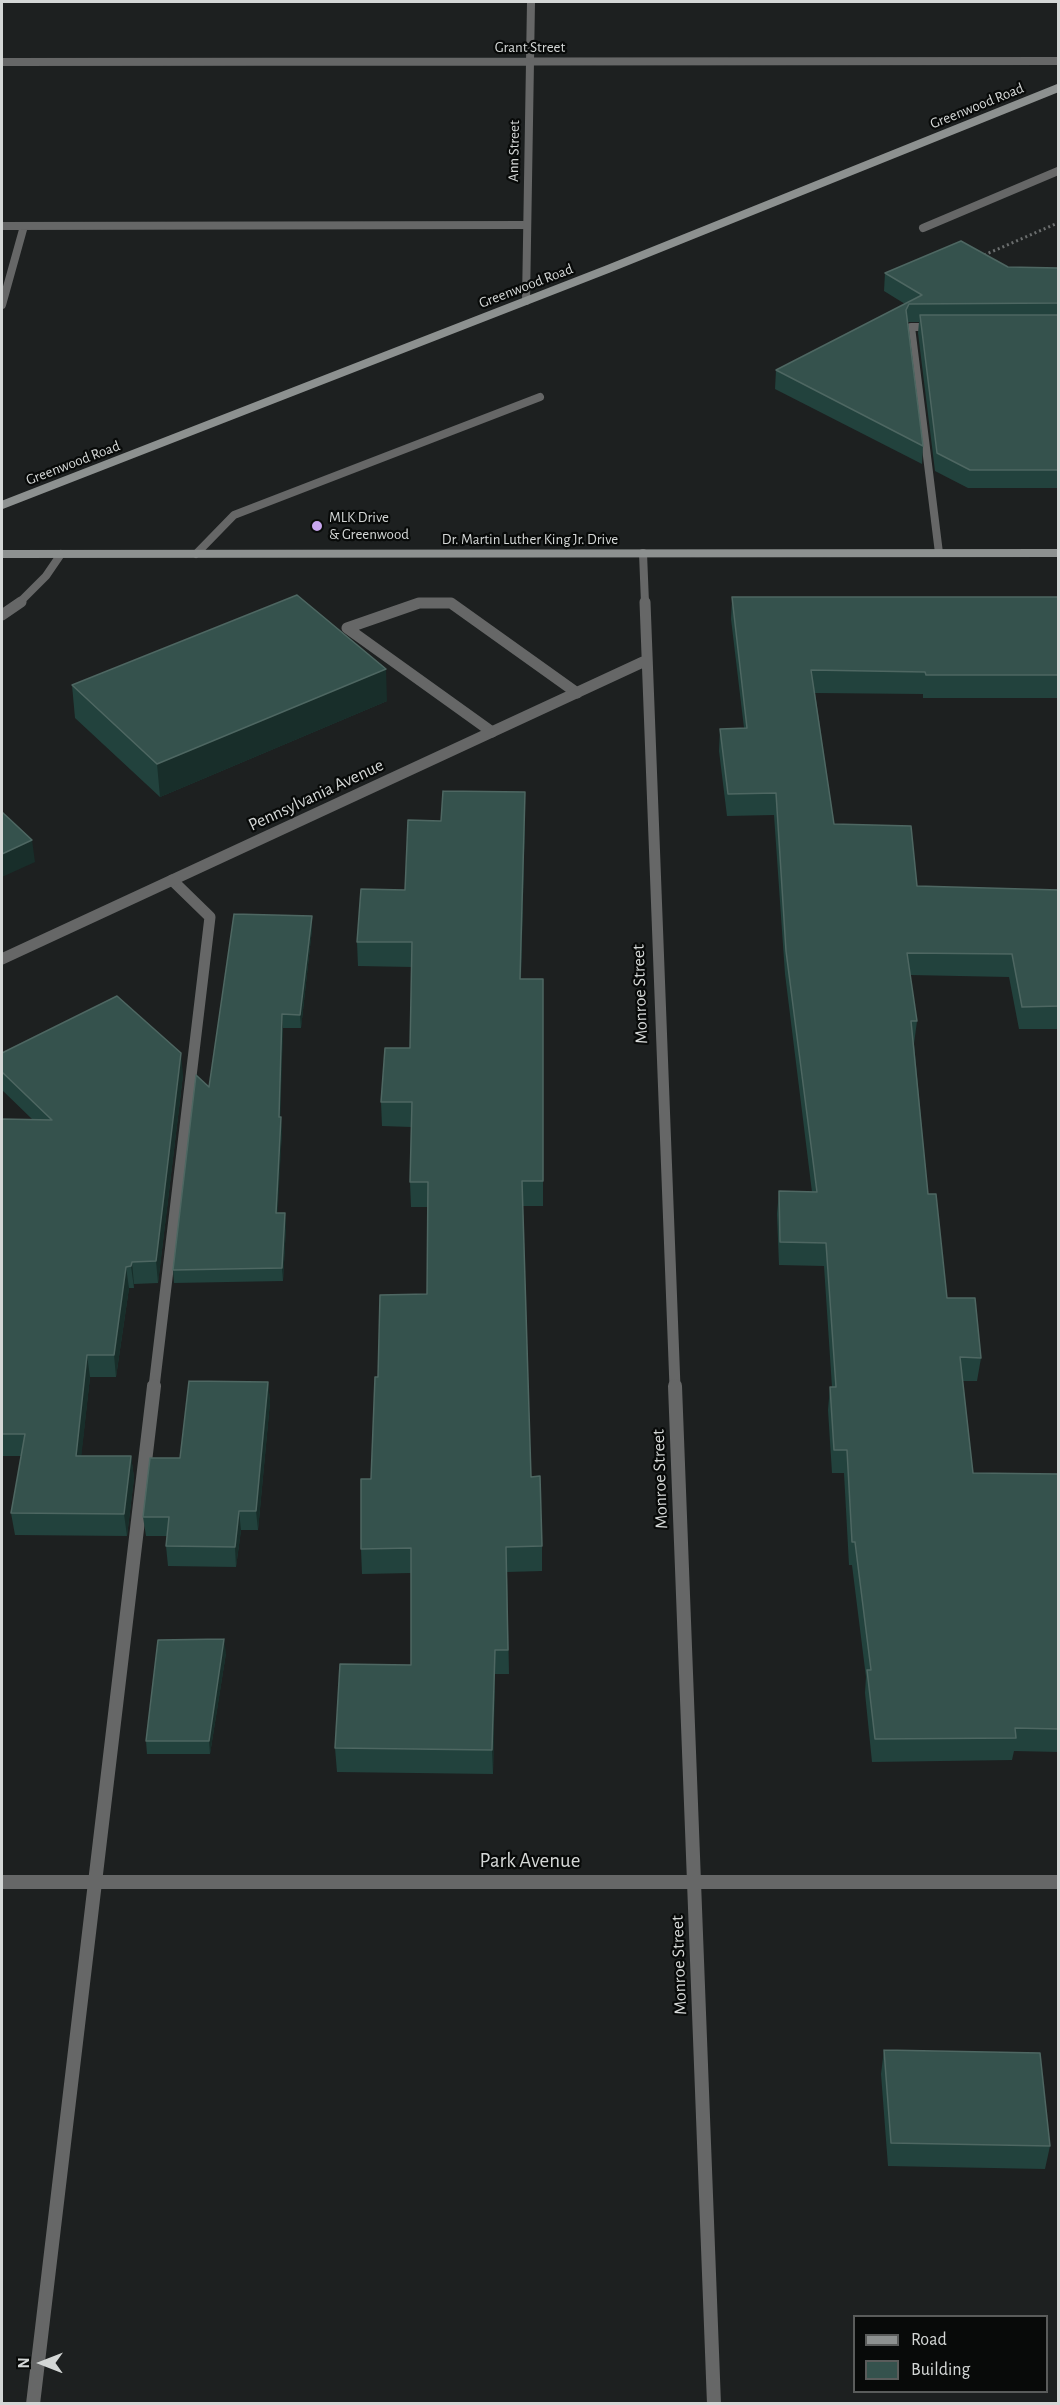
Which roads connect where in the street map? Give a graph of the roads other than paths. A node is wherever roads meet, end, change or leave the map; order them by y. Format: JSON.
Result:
{"nodes":[{"id":1,"x":531,"y":2,"type":"edge"},
{"id":2,"x":530,"y":61,"type":"junction"},
{"id":3,"x":1059,"y":61,"type":"edge"},
{"id":4,"x":2,"y":62,"type":"edge"},
{"id":5,"x":1059,"y":88,"type":"edge"},
{"id":6,"x":1059,"y":171,"type":"edge"},
{"id":7,"x":527,"y":225,"type":"junction"},
{"id":8,"x":2,"y":226,"type":"edge"},
{"id":9,"x":24,"y":226,"type":"junction"},
{"id":10,"x":923,"y":228,"type":"dead end"},
{"id":11,"x":526,"y":301,"type":"junction"},
{"id":12,"x":2,"y":305,"type":"edge"},
{"id":13,"x":945,"y":327,"type":"edge"},
{"id":14,"x":540,"y":397,"type":"dead end"},
{"id":15,"x":2,"y":505,"type":"edge"},
{"id":16,"x":939,"y":553,"type":"junction"},
{"id":17,"x":1059,"y":553,"type":"edge"},
{"id":18,"x":2,"y":554,"type":"edge"},
{"id":19,"x":61,"y":554,"type":"junction"},
{"id":20,"x":196,"y":554,"type":"junction"},
{"id":21,"x":643,"y":554,"type":"junction"},
{"id":22,"x":2,"y":615,"type":"edge"},
{"id":23,"x":645,"y":661,"type":"junction"},
{"id":24,"x":577,"y":693,"type":"junction"},
{"id":25,"x":492,"y":732,"type":"junction"},
{"id":26,"x":172,"y":880,"type":"junction"},
{"id":27,"x":2,"y":959,"type":"edge"},
{"id":28,"x":2,"y":1882,"type":"edge"},
{"id":29,"x":95,"y":1882,"type":"junction"},
{"id":30,"x":694,"y":1882,"type":"junction"},
{"id":31,"x":1059,"y":1882,"type":"edge"},
{"id":32,"x":33,"y":2403,"type":"edge"},
{"id":33,"x":714,"y":2403,"type":"edge"}],
"edges":[{"from":1,"to":2,"type":"street","name":"Ann Street"},
{"from":2,"to":3,"type":"street","name":"Grant Street"},
{"from":2,"to":4,"type":"street","name":"Grant Street"},
{"from":2,"to":7,"type":"street","name":"Ann Street"},
{"from":5,"to":11,"type":"street","name":"Greenwood Road"},
{"from":6,"to":10,"type":"street"},
{"from":7,"to":9,"type":"street"},
{"from":7,"to":11,"type":"street","name":"Ann Street"},
{"from":8,"to":9,"type":"street"},
{"from":9,"to":12,"type":"street"},
{"from":11,"to":15,"type":"street","name":"Greenwood Road"},
{"from":13,"to":16,"type":"street"},
{"from":14,"to":20,"type":"street"},
{"from":16,"to":17,"type":"street","name":"Dr. Martin Luther King Jr. Drive"},
{"from":16,"to":21,"type":"street","name":"Dr. Martin Luther King Jr. Drive"},
{"from":18,"to":19,"type":"street","name":"Dr. Martin Luther King Jr. Drive"},
{"from":19,"to":20,"type":"street","name":"Dr. Martin Luther King Jr. Drive"},
{"from":19,"to":22,"type":"street"},
{"from":20,"to":21,"type":"street","name":"Dr. Martin Luther King Jr. Drive"},
{"from":21,"to":23,"type":"street","name":"Monroe Street"},
{"from":23,"to":24,"type":"street","name":"Pennsylvania Avenue"},
{"from":23,"to":30,"type":"street","name":"Monroe Street"},
{"from":24,"to":25,"type":"street","name":"Pennsylvania Avenue"},
{"from":24,"to":25,"type":"street"},
{"from":25,"to":26,"type":"street","name":"Pennsylvania Avenue"},
{"from":26,"to":27,"type":"street","name":"Pennsylvania Avenue"},
{"from":26,"to":29,"type":"street"},
{"from":28,"to":29,"type":"street","name":"Park Avenue"},
{"from":29,"to":30,"type":"street","name":"Park Avenue"},
{"from":29,"to":32,"type":"street"},
{"from":30,"to":31,"type":"street","name":"Park Avenue"},
{"from":30,"to":33,"type":"street","name":"Monroe Street"}]}
